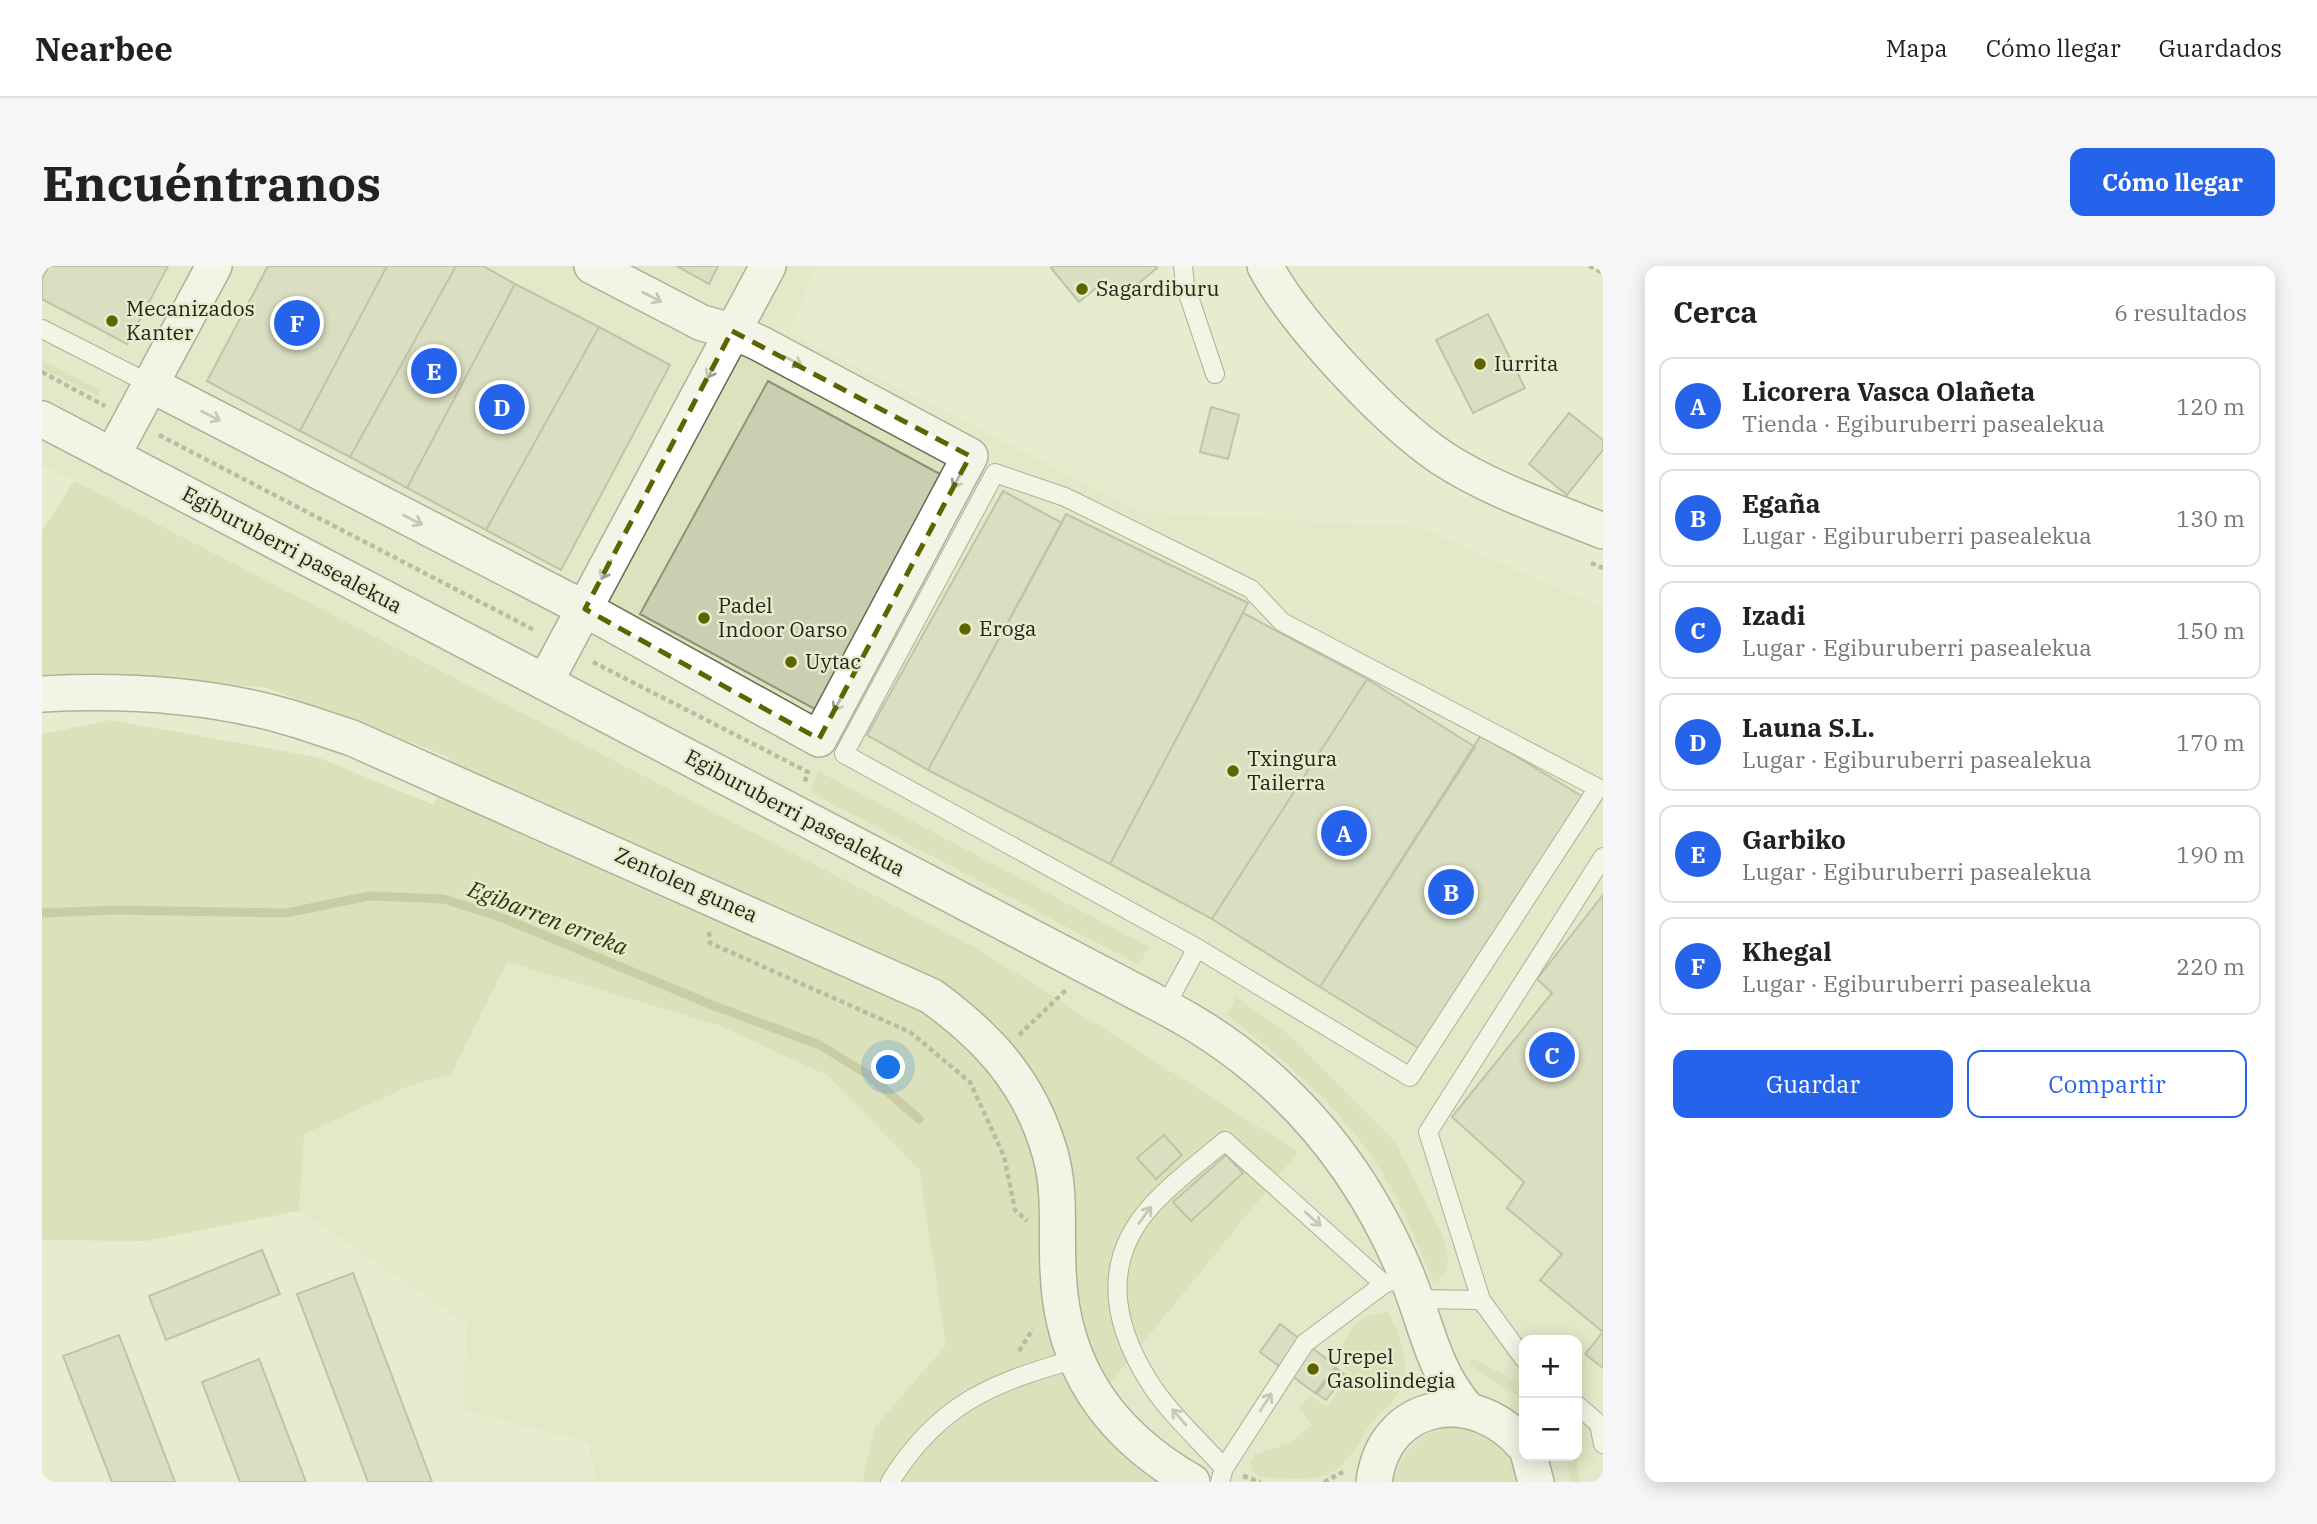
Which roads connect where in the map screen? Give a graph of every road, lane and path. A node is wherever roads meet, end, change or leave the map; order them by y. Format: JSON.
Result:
{"nodes":[{"id":1,"x":214,"y":266,"type":"edge"},
{"id":2,"x":592,"y":266,"type":"edge"},
{"id":3,"x":768,"y":266,"type":"edge"},
{"id":4,"x":1183,"y":266,"type":"edge"},
{"id":5,"x":1265,"y":266,"type":"edge"},
{"id":6,"x":1589,"y":266,"type":"edge"},
{"id":7,"x":1603,"y":273,"type":"edge"},
{"id":8,"x":42,"y":328,"type":"edge"},
{"id":9,"x":732,"y":331,"type":"junction"},
{"id":10,"x":1215,"y":374,"type":"dead end"},
{"id":11,"x":150,"y":384,"type":"junction"},
{"id":12,"x":42,"y":419,"type":"edge"},
{"id":13,"x":112,"y":456,"type":"junction"},
{"id":14,"x":1603,"y":531,"type":"edge"},
{"id":15,"x":585,"y":609,"type":"junction"},
{"id":16,"x":545,"y":682,"type":"junction"},
{"id":17,"x":42,"y":695,"type":"edge"},
{"id":18,"x":1603,"y":857,"type":"edge"},
{"id":19,"x":707,"y":918,"type":"dead end"},
{"id":20,"x":1197,"y":948,"type":"junction"},
{"id":21,"x":1075,"y":982,"type":"dead end"},
{"id":22,"x":1165,"y":1007,"type":"junction"},
{"id":23,"x":1015,"y":1039,"type":"dead end"},
{"id":24,"x":1029,"y":1223,"type":"dead end"},
{"id":25,"x":1402,"y":1286,"type":"junction"},
{"id":26,"x":1481,"y":1300,"type":"junction"},
{"id":27,"x":1039,"y":1319,"type":"dead end"},
{"id":28,"x":1426,"y":1334,"type":"junction"},
{"id":29,"x":1519,"y":1352,"type":"edge"},
{"id":30,"x":1076,"y":1359,"type":"junction"},
{"id":31,"x":1012,"y":1377,"type":"junction"},
{"id":32,"x":1467,"y":1409,"type":"junction"},
{"id":33,"x":1582,"y":1409,"type":"edge"},
{"id":34,"x":1416,"y":1418,"type":"junction"},
{"id":35,"x":1519,"y":1441,"type":"edge"},
{"id":36,"x":1603,"y":1444,"type":"edge"},
{"id":37,"x":1530,"y":1461,"type":"edge"},
{"id":38,"x":1222,"y":1475,"type":"edge"},
{"id":39,"x":1369,"y":1478,"type":"edge"},
{"id":40,"x":890,"y":1482,"type":"edge"},
{"id":41,"x":1192,"y":1482,"type":"edge"},
{"id":42,"x":1536,"y":1482,"type":"edge"}],
"edges":[{"from":1,"to":11,"type":"street"},
{"from":2,"to":9,"type":"street","one_way":true},
{"from":3,"to":9,"type":"street"},
{"from":4,"to":10,"type":"lane"},
{"from":5,"to":14,"type":"street"},
{"from":6,"to":7,"type":"path"},
{"from":8,"to":11,"type":"lane"},
{"from":9,"to":15,"type":"street","one_way":true},
{"from":9,"to":15,"type":"street","one_way":true},
{"from":11,"to":13,"type":"street"},
{"from":11,"to":15,"type":"street","one_way":true},
{"from":12,"to":13,"type":"street","name":"Egiburuberri pasealekua"},
{"from":13,"to":16,"type":"street","name":"Egiburuberri pasealekua"},
{"from":15,"to":16,"type":"street"},
{"from":16,"to":22,"type":"street","name":"Egiburuberri pasealekua"},
{"from":17,"to":30,"type":"street","name":"Zentolen gunea"},
{"from":18,"to":26,"type":"lane"},
{"from":19,"to":24,"type":"path"},
{"from":20,"to":20,"type":"lane"},
{"from":20,"to":22,"type":"lane"},
{"from":21,"to":23,"type":"path"},
{"from":22,"to":25,"type":"street","name":"Egiburuberri pasealekua"},
{"from":25,"to":26,"type":"lane"},
{"from":25,"to":28,"type":"street","name":"Egiburuberri pasealekua"},
{"from":38,"to":25,"type":"lane","one_way":true},
{"from":38,"to":25,"type":"lane","one_way":true},
{"from":26,"to":29,"type":"lane"},
{"from":27,"to":31,"type":"path"},
{"from":28,"to":32,"type":"street","name":"Egiburuberri pasealekua"},
{"from":28,"to":34,"type":"street","name":"Egiburuberri pasealekua"},
{"from":30,"to":31,"type":"lane"},
{"from":30,"to":41,"type":"street","name":"Zentolen gunea"},
{"from":31,"to":40,"type":"lane"},
{"from":32,"to":34,"type":"street"},
{"from":32,"to":35,"type":"street"},
{"from":33,"to":36,"type":"lane"},
{"from":34,"to":39,"type":"street"},
{"from":37,"to":42,"type":"street"}]}
